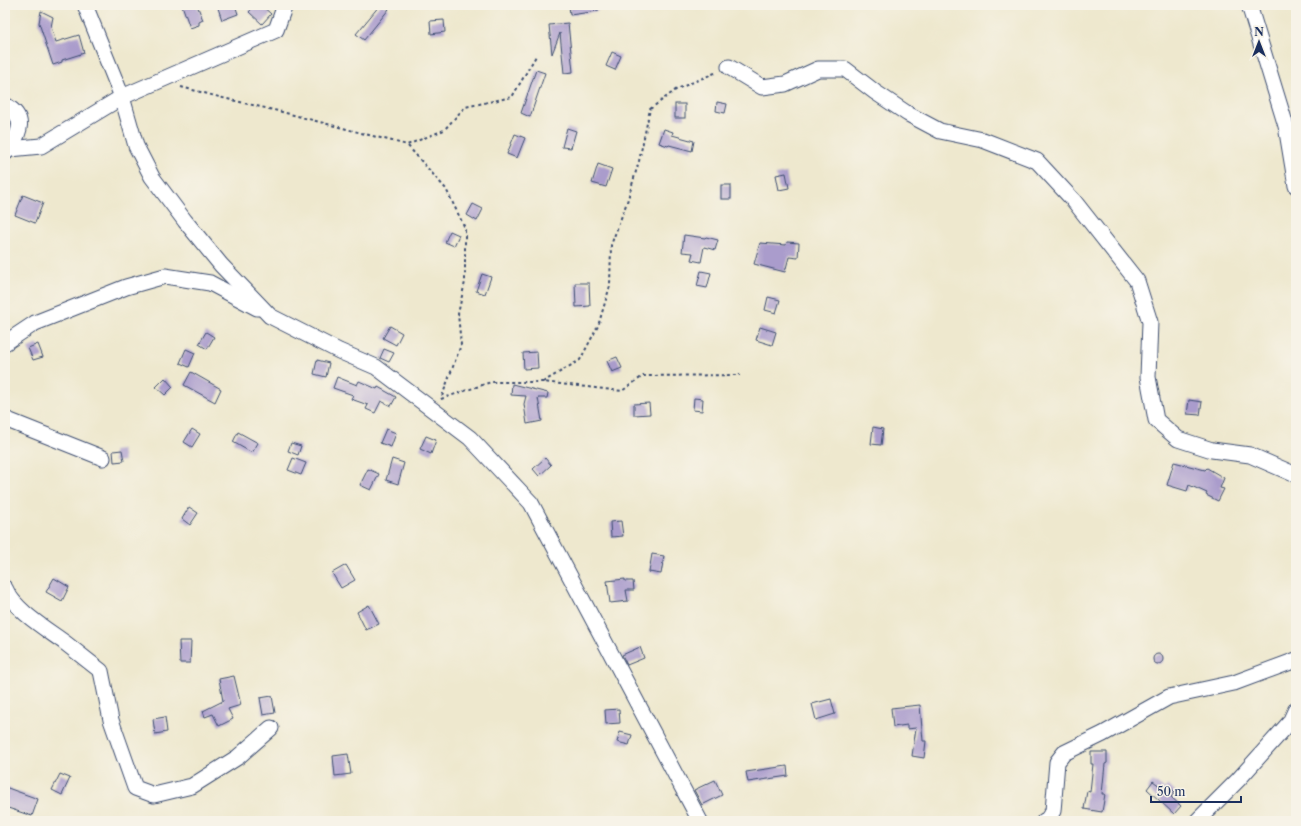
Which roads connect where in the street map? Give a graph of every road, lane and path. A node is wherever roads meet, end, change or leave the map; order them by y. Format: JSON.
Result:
{"nodes":[{"id":1,"x":85,"y":5,"type":"edge"},
{"id":2,"x":285,"y":5,"type":"edge"},
{"id":3,"x":1249,"y":5,"type":"edge"},
{"id":4,"x":536,"y":56,"type":"dead end"},
{"id":5,"x":729,"y":67,"type":"joint"},
{"id":6,"x":161,"y":81,"type":"junction"},
{"id":7,"x":122,"y":97,"type":"junction"},
{"id":8,"x":5,"y":105,"type":"edge"},
{"id":9,"x":407,"y":145,"type":"junction"},
{"id":10,"x":7,"y":151,"type":"edge"},
{"id":11,"x":1296,"y":186,"type":"edge"},
{"id":12,"x":270,"y":316,"type":"junction"},
{"id":13,"x":6,"y":340,"type":"edge"},
{"id":14,"x":740,"y":375,"type":"dead end"},
{"id":15,"x":543,"y":382,"type":"junction"},
{"id":16,"x":441,"y":399,"type":"junction"},
{"id":17,"x":424,"y":404,"type":"junction"},
{"id":18,"x":5,"y":418,"type":"edge"},
{"id":19,"x":103,"y":458,"type":"dead end"},
{"id":20,"x":1296,"y":474,"type":"edge"},
{"id":21,"x":5,"y":588,"type":"edge"},
{"id":22,"x":1296,"y":660,"type":"edge"},
{"id":23,"x":1296,"y":709,"type":"edge"},
{"id":24,"x":271,"y":728,"type":"dead end"},
{"id":25,"x":700,"y":821,"type":"edge"},
{"id":26,"x":1044,"y":821,"type":"edge"},
{"id":27,"x":1197,"y":821,"type":"edge"}],
"edges":[{"from":1,"to":7,"type":"street"},
{"from":2,"to":6,"type":"street"},
{"from":3,"to":11,"type":"street"},
{"from":4,"to":9,"type":"path"},
{"from":5,"to":15,"type":"path"},
{"from":5,"to":20,"type":"street"},
{"from":6,"to":7,"type":"street"},
{"from":6,"to":9,"type":"path"},
{"from":7,"to":10,"type":"street"},
{"from":7,"to":12,"type":"street"},
{"from":8,"to":10,"type":"street"},
{"from":9,"to":16,"type":"path"},
{"from":12,"to":13,"type":"street"},
{"from":12,"to":17,"type":"street"},
{"from":14,"to":15,"type":"path"},
{"from":15,"to":16,"type":"path"},
{"from":16,"to":17,"type":"path"},
{"from":17,"to":25,"type":"street"},
{"from":18,"to":19,"type":"street"},
{"from":21,"to":24,"type":"street"},
{"from":22,"to":26,"type":"street"},
{"from":23,"to":27,"type":"street"}]}
